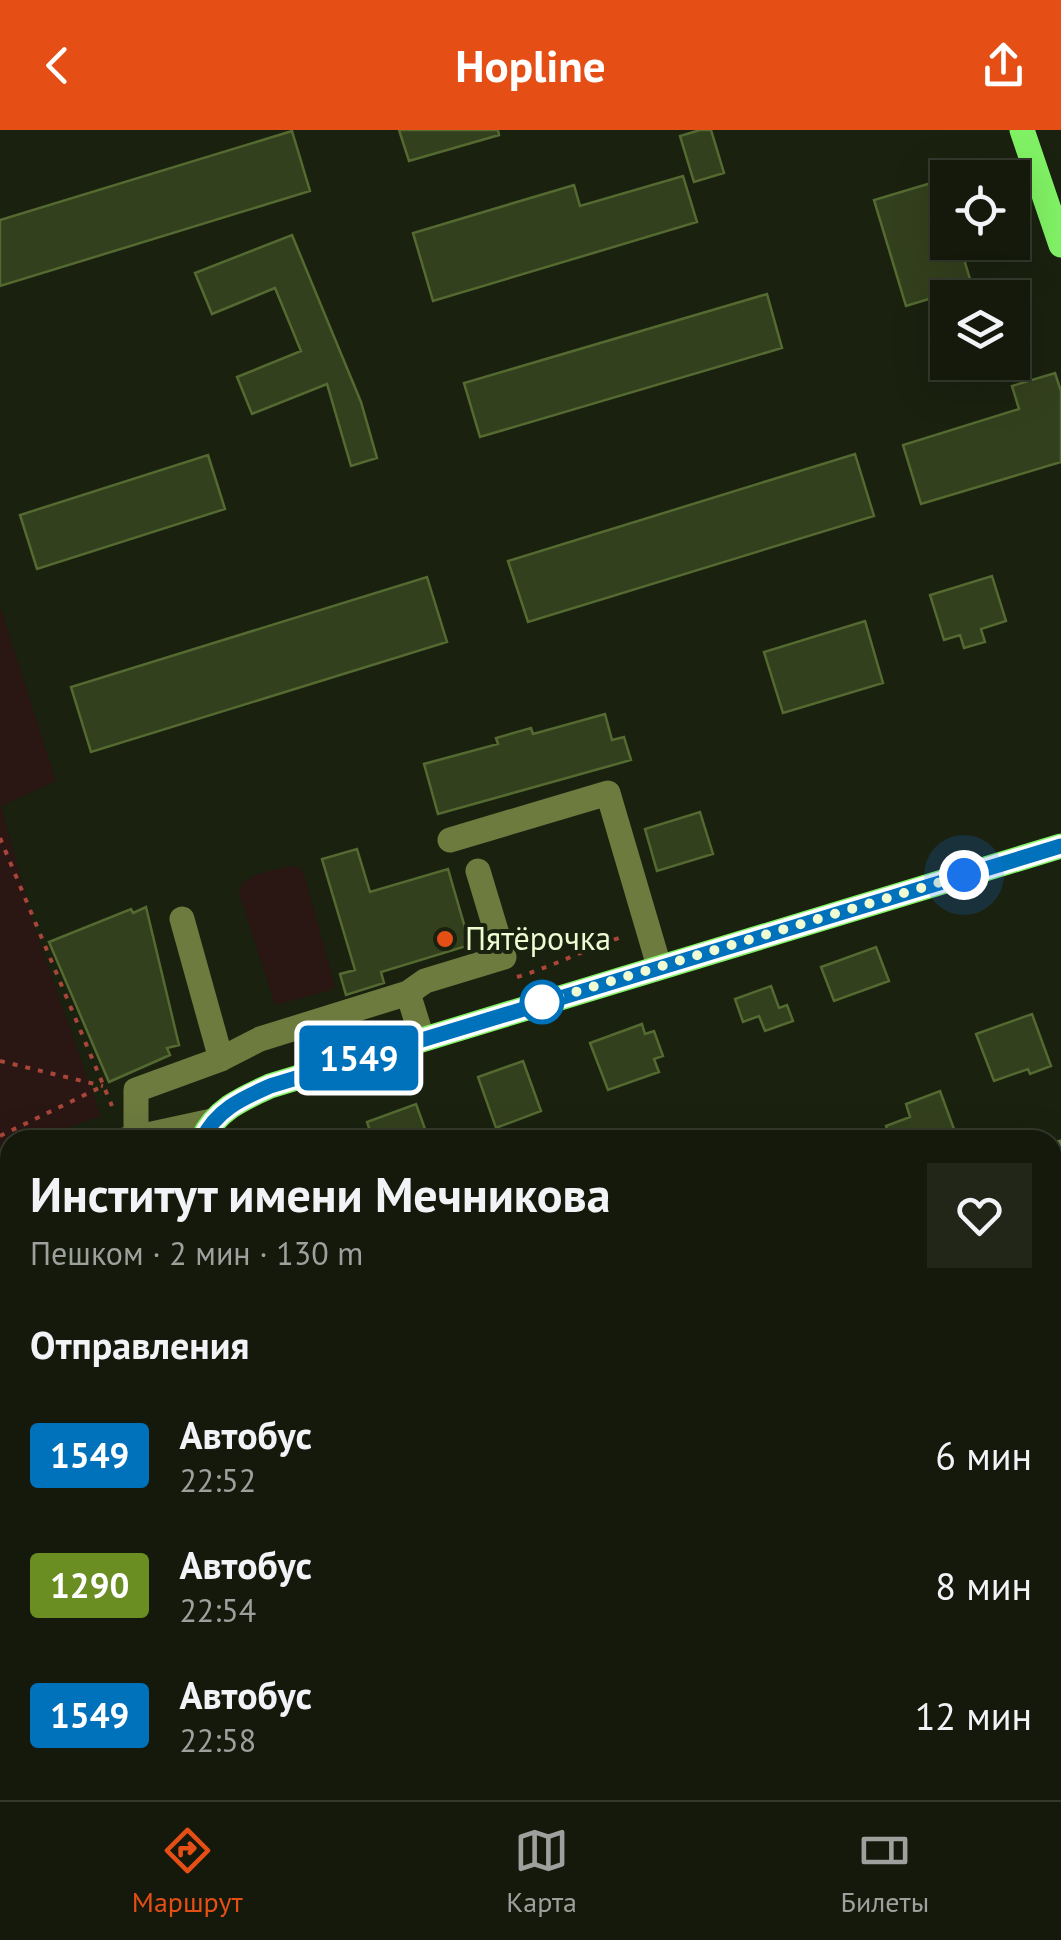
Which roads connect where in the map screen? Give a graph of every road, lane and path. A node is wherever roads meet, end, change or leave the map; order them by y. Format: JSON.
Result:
{"nodes":[{"id":1,"x":1022,"y":130,"type":"edge"},
{"id":2,"x":1061,"y":245,"type":"edge"},
{"id":3,"x":0,"y":838,"type":"edge"},
{"id":4,"x":450,"y":840,"type":"dead end"},
{"id":5,"x":1061,"y":846,"type":"edge"},
{"id":6,"x":478,"y":871,"type":"dead end"},
{"id":7,"x":182,"y":919,"type":"dead end"},
{"id":8,"x":648,"y":929,"type":"junction"},
{"id":9,"x":659,"y":966,"type":"junction"},
{"id":10,"x":508,"y":980,"type":"dead end"},
{"id":11,"x":408,"y":993,"type":"junction"},
{"id":12,"x":422,"y":1038,"type":"junction"},
{"id":13,"x":221,"y":1059,"type":"junction"},
{"id":14,"x":0,"y":1061,"type":"edge"},
{"id":15,"x":102,"y":1086,"type":"junction"},
{"id":16,"x":131,"y":1129,"type":"edge"},
{"id":17,"x":12,"y":1130,"type":"edge"},
{"id":18,"x":207,"y":1130,"type":"edge"}],
"edges":[{"from":1,"to":2,"type":"main road"},
{"from":3,"to":15,"type":"path"},
{"from":4,"to":8,"type":"street"},
{"from":5,"to":9,"type":"main road"},
{"from":6,"to":11,"type":"street"},
{"from":7,"to":13,"type":"street"},
{"from":8,"to":9,"type":"street"},
{"from":8,"to":10,"type":"path"},
{"from":9,"to":12,"type":"main road"},
{"from":11,"to":12,"type":"street"},
{"from":11,"to":13,"type":"street"},
{"from":12,"to":18,"type":"main road"},
{"from":13,"to":16,"type":"street"},
{"from":14,"to":15,"type":"path"},
{"from":15,"to":16,"type":"path"},
{"from":15,"to":17,"type":"path"},
{"from":16,"to":18,"type":"street"}]}
